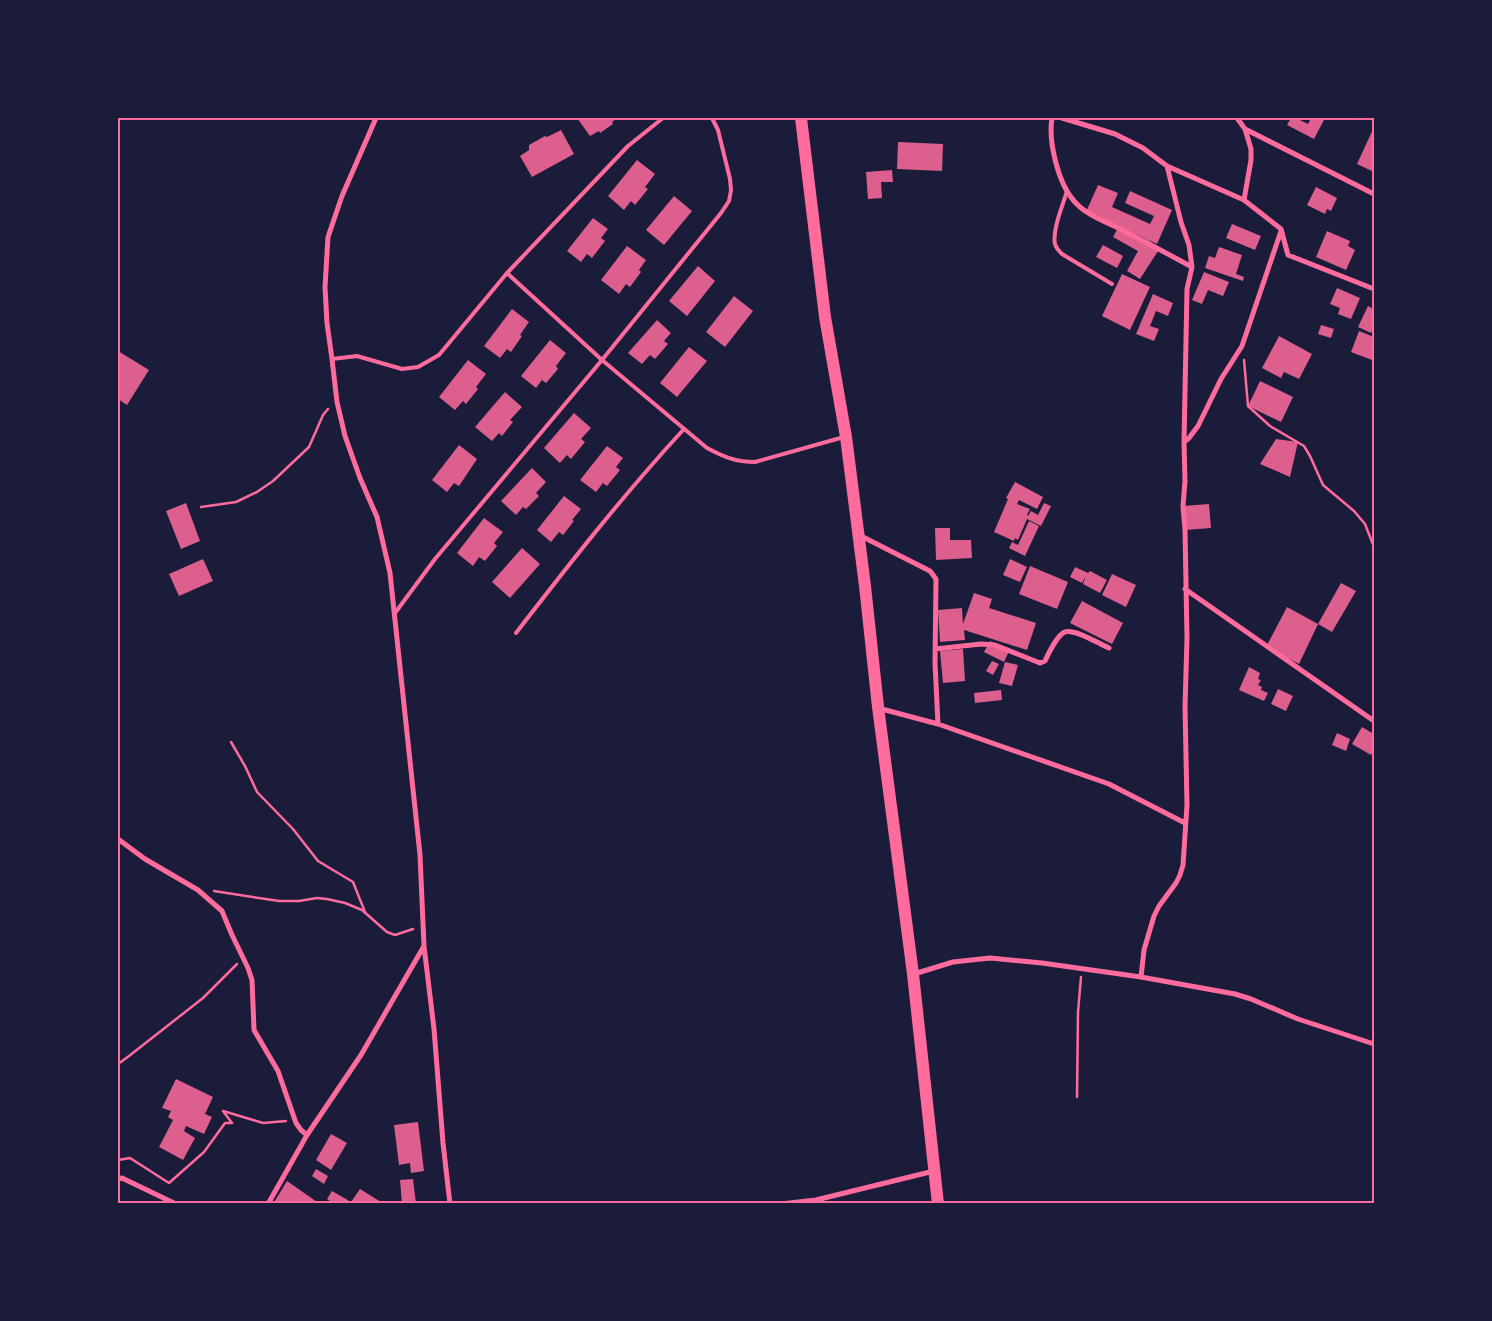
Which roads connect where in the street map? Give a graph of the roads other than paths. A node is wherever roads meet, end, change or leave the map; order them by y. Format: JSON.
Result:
{"nodes":[{"id":1,"x":376,"y":118,"type":"edge"},
{"id":2,"x":663,"y":118,"type":"edge"},
{"id":3,"x":712,"y":118,"type":"edge"},
{"id":4,"x":801,"y":118,"type":"edge"},
{"id":5,"x":1052,"y":118,"type":"edge"},
{"id":6,"x":1062,"y":118,"type":"edge"},
{"id":7,"x":1237,"y":118,"type":"edge"},
{"id":8,"x":1245,"y":129,"type":"junction"},
{"id":9,"x":1167,"y":166,"type":"junction"},
{"id":10,"x":1067,"y":191,"type":"junction"},
{"id":11,"x":1374,"y":194,"type":"edge"},
{"id":12,"x":1244,"y":200,"type":"junction"},
{"id":13,"x":1281,"y":229,"type":"junction"},
{"id":14,"x":1192,"y":267,"type":"junction"},
{"id":15,"x":507,"y":273,"type":"junction"},
{"id":16,"x":1112,"y":284,"type":"dead end"},
{"id":17,"x":1374,"y":289,"type":"edge"},
{"id":18,"x":332,"y":359,"type":"junction"},
{"id":19,"x":602,"y":360,"type":"junction"},
{"id":20,"x":684,"y":429,"type":"junction"},
{"id":21,"x":846,"y":437,"type":"junction"},
{"id":22,"x":1184,"y":442,"type":"junction"},
{"id":23,"x":858,"y":534,"type":"junction"},
{"id":24,"x":1185,"y":589,"type":"junction"},
{"id":25,"x":395,"y":612,"type":"junction"},
{"id":26,"x":516,"y":634,"type":"dead end"},
{"id":27,"x":1109,"y":648,"type":"dead end"},
{"id":28,"x":935,"y":649,"type":"junction"},
{"id":29,"x":878,"y":707,"type":"junction"},
{"id":30,"x":1374,"y":721,"type":"edge"},
{"id":31,"x":938,"y":724,"type":"junction"},
{"id":32,"x":1185,"y":823,"type":"junction"},
{"id":33,"x":118,"y":839,"type":"edge"},
{"id":34,"x":424,"y":946,"type":"junction"},
{"id":35,"x":913,"y":974,"type":"junction"},
{"id":36,"x":1141,"y":977,"type":"junction"},
{"id":37,"x":1374,"y":1044,"type":"edge"},
{"id":38,"x":307,"y":1135,"type":"junction"},
{"id":39,"x":934,"y":1171,"type":"junction"},
{"id":40,"x":118,"y":1179,"type":"edge"},
{"id":41,"x":815,"y":1203,"type":"edge"},
{"id":42,"x":176,"y":1204,"type":"edge"},
{"id":43,"x":268,"y":1204,"type":"edge"},
{"id":44,"x":450,"y":1204,"type":"edge"},
{"id":45,"x":781,"y":1204,"type":"edge"},
{"id":46,"x":938,"y":1204,"type":"edge"}],
"edges":[{"from":1,"to":18,"type":"street"},
{"from":2,"to":15,"type":"lane"},
{"from":3,"to":19,"type":"lane"},
{"from":4,"to":21,"type":"main road"},
{"from":5,"to":10,"type":"street"},
{"from":6,"to":9,"type":"street"},
{"from":7,"to":8,"type":"street"},
{"from":8,"to":11,"type":"street"},
{"from":8,"to":12,"type":"street"},
{"from":9,"to":12,"type":"street"},
{"from":9,"to":14,"type":"street"},
{"from":10,"to":14,"type":"street"},
{"from":10,"to":16,"type":"lane"},
{"from":12,"to":13,"type":"street"},
{"from":13,"to":17,"type":"street"},
{"from":13,"to":22,"type":"street"},
{"from":14,"to":22,"type":"street"},
{"from":15,"to":18,"type":"lane"},
{"from":15,"to":19,"type":"lane"},
{"from":18,"to":25,"type":"street"},
{"from":19,"to":20,"type":"lane"},
{"from":19,"to":25,"type":"lane"},
{"from":20,"to":21,"type":"lane"},
{"from":20,"to":26,"type":"lane"},
{"from":21,"to":23,"type":"main road"},
{"from":22,"to":24,"type":"street"},
{"from":23,"to":28,"type":"street"},
{"from":23,"to":29,"type":"main road"},
{"from":24,"to":30,"type":"street"},
{"from":24,"to":32,"type":"street"},
{"from":25,"to":34,"type":"street"},
{"from":27,"to":28,"type":"street"},
{"from":28,"to":31,"type":"street"},
{"from":29,"to":31,"type":"street"},
{"from":29,"to":35,"type":"main road"},
{"from":31,"to":32,"type":"street"},
{"from":32,"to":36,"type":"street"},
{"from":33,"to":38,"type":"street"},
{"from":34,"to":38,"type":"street"},
{"from":34,"to":44,"type":"street"},
{"from":35,"to":36,"type":"street"},
{"from":35,"to":39,"type":"main road"},
{"from":36,"to":37,"type":"street"},
{"from":38,"to":43,"type":"street"},
{"from":39,"to":41,"type":"street"},
{"from":39,"to":46,"type":"main road"},
{"from":40,"to":42,"type":"street"},
{"from":41,"to":45,"type":"street"}]}
